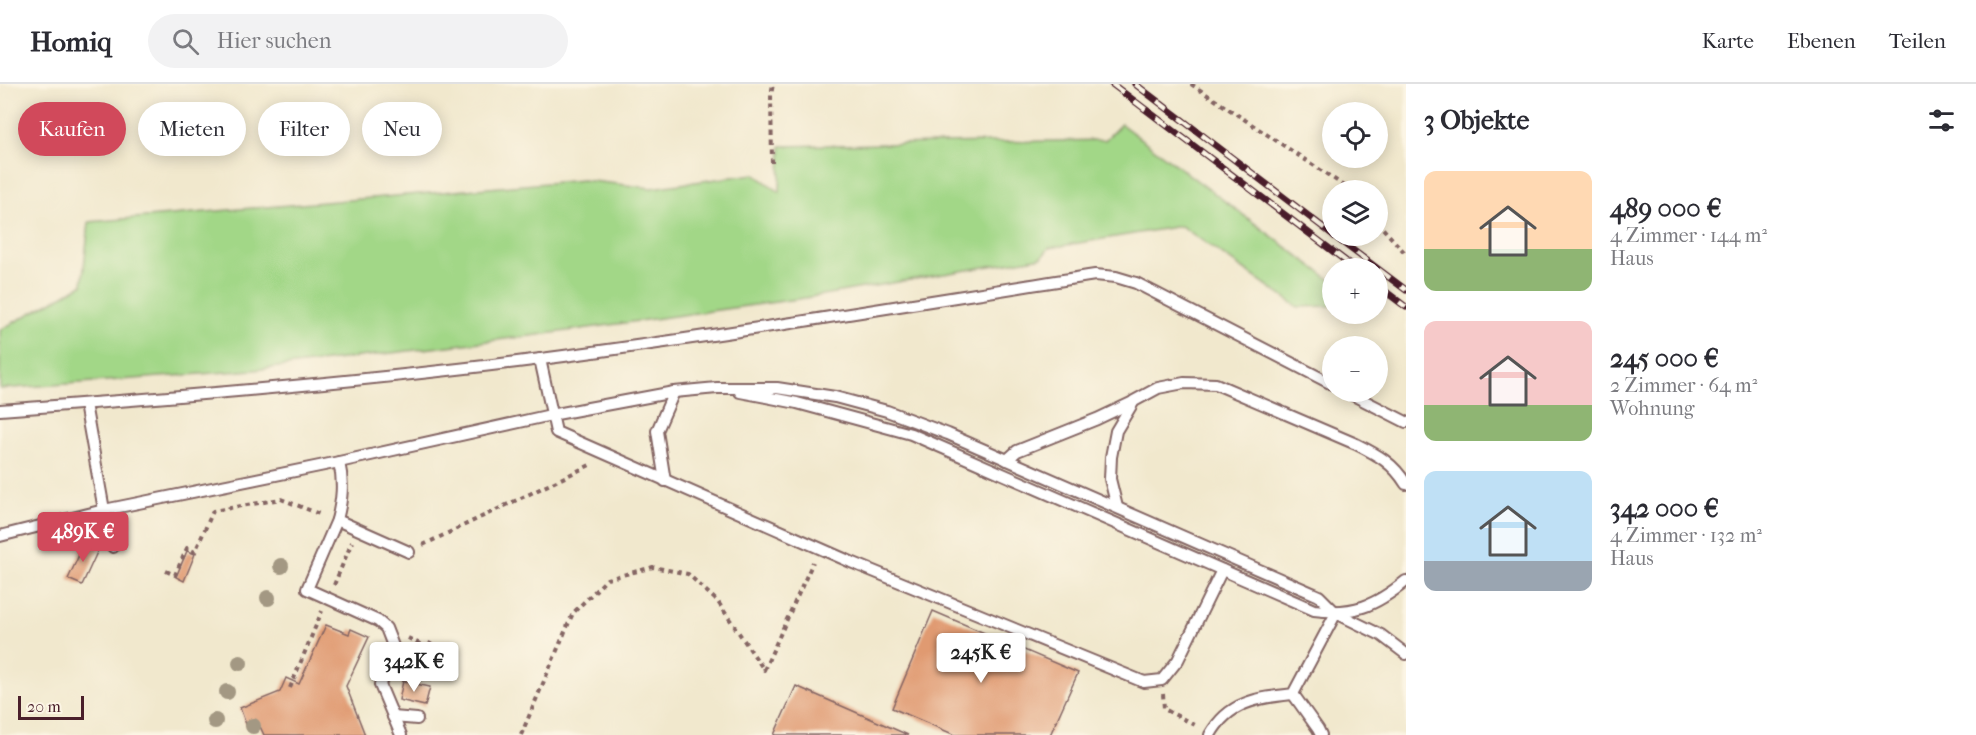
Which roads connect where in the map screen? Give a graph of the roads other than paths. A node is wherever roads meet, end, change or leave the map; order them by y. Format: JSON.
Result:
{"nodes":[{"id":1,"x":540,"y":359,"type":"junction"},
{"id":2,"x":1322,"y":379,"type":"edge"},
{"id":3,"x":717,"y":388,"type":"junction"},
{"id":4,"x":674,"y":392,"type":"junction"},
{"id":5,"x":1134,"y":401,"type":"junction"},
{"id":6,"x":1367,"y":402,"type":"edge"},
{"id":7,"x":85,"y":404,"type":"junction"},
{"id":8,"x":0,"y":410,"type":"edge"},
{"id":9,"x":551,"y":415,"type":"junction"},
{"id":10,"x":1406,"y":422,"type":"edge"},
{"id":11,"x":1007,"y":460,"type":"junction"},
{"id":12,"x":339,"y":462,"type":"junction"},
{"id":13,"x":665,"y":481,"type":"junction"},
{"id":14,"x":1406,"y":484,"type":"edge"},
{"id":15,"x":1117,"y":507,"type":"junction"},
{"id":16,"x":104,"y":510,"type":"junction"},
{"id":17,"x":337,"y":520,"type":"junction"},
{"id":18,"x":0,"y":536,"type":"edge"},
{"id":19,"x":113,"y":547,"type":"dead end"},
{"id":20,"x":409,"y":552,"type":"road end"},
{"id":21,"x":1222,"y":570,"type":"junction"},
{"id":22,"x":1406,"y":581,"type":"edge"},
{"id":23,"x":1336,"y":613,"type":"junction"},
{"id":24,"x":1406,"y":654,"type":"edge"},
{"id":25,"x":1293,"y":694,"type":"junction"},
{"id":26,"x":393,"y":717,"type":"junction"},
{"id":27,"x":417,"y":719,"type":"dead end"},
{"id":28,"x":1210,"y":734,"type":"edge"},
{"id":29,"x":401,"y":735,"type":"edge"},
{"id":30,"x":1320,"y":735,"type":"edge"}],
"edges":[{"from":1,"to":2,"type":"lane"},
{"from":1,"to":7,"type":"lane"},
{"from":1,"to":9,"type":"lane"},
{"from":3,"to":4,"type":"lane"},
{"from":3,"to":11,"type":"lane"},
{"from":3,"to":21,"type":"lane"},
{"from":4,"to":9,"type":"lane"},
{"from":4,"to":13,"type":"lane"},
{"from":5,"to":11,"type":"lane"},
{"from":5,"to":14,"type":"lane"},
{"from":5,"to":15,"type":"lane"},
{"from":6,"to":10,"type":"lane"},
{"from":7,"to":8,"type":"lane"},
{"from":7,"to":16,"type":"lane"},
{"from":9,"to":12,"type":"lane"},
{"from":9,"to":13,"type":"lane"},
{"from":11,"to":15,"type":"lane"},
{"from":12,"to":16,"type":"lane"},
{"from":12,"to":17,"type":"lane"},
{"from":13,"to":21,"type":"lane"},
{"from":15,"to":23,"type":"lane"},
{"from":16,"to":18,"type":"lane"},
{"from":16,"to":19,"type":"lane"},
{"from":17,"to":20,"type":"lane"},
{"from":17,"to":26,"type":"lane"},
{"from":21,"to":23,"type":"lane"},
{"from":22,"to":23,"type":"lane"},
{"from":23,"to":24,"type":"lane"},
{"from":23,"to":25,"type":"lane"},
{"from":25,"to":28,"type":"lane"},
{"from":25,"to":30,"type":"lane"},
{"from":26,"to":27,"type":"lane"},
{"from":26,"to":29,"type":"lane"}]}
